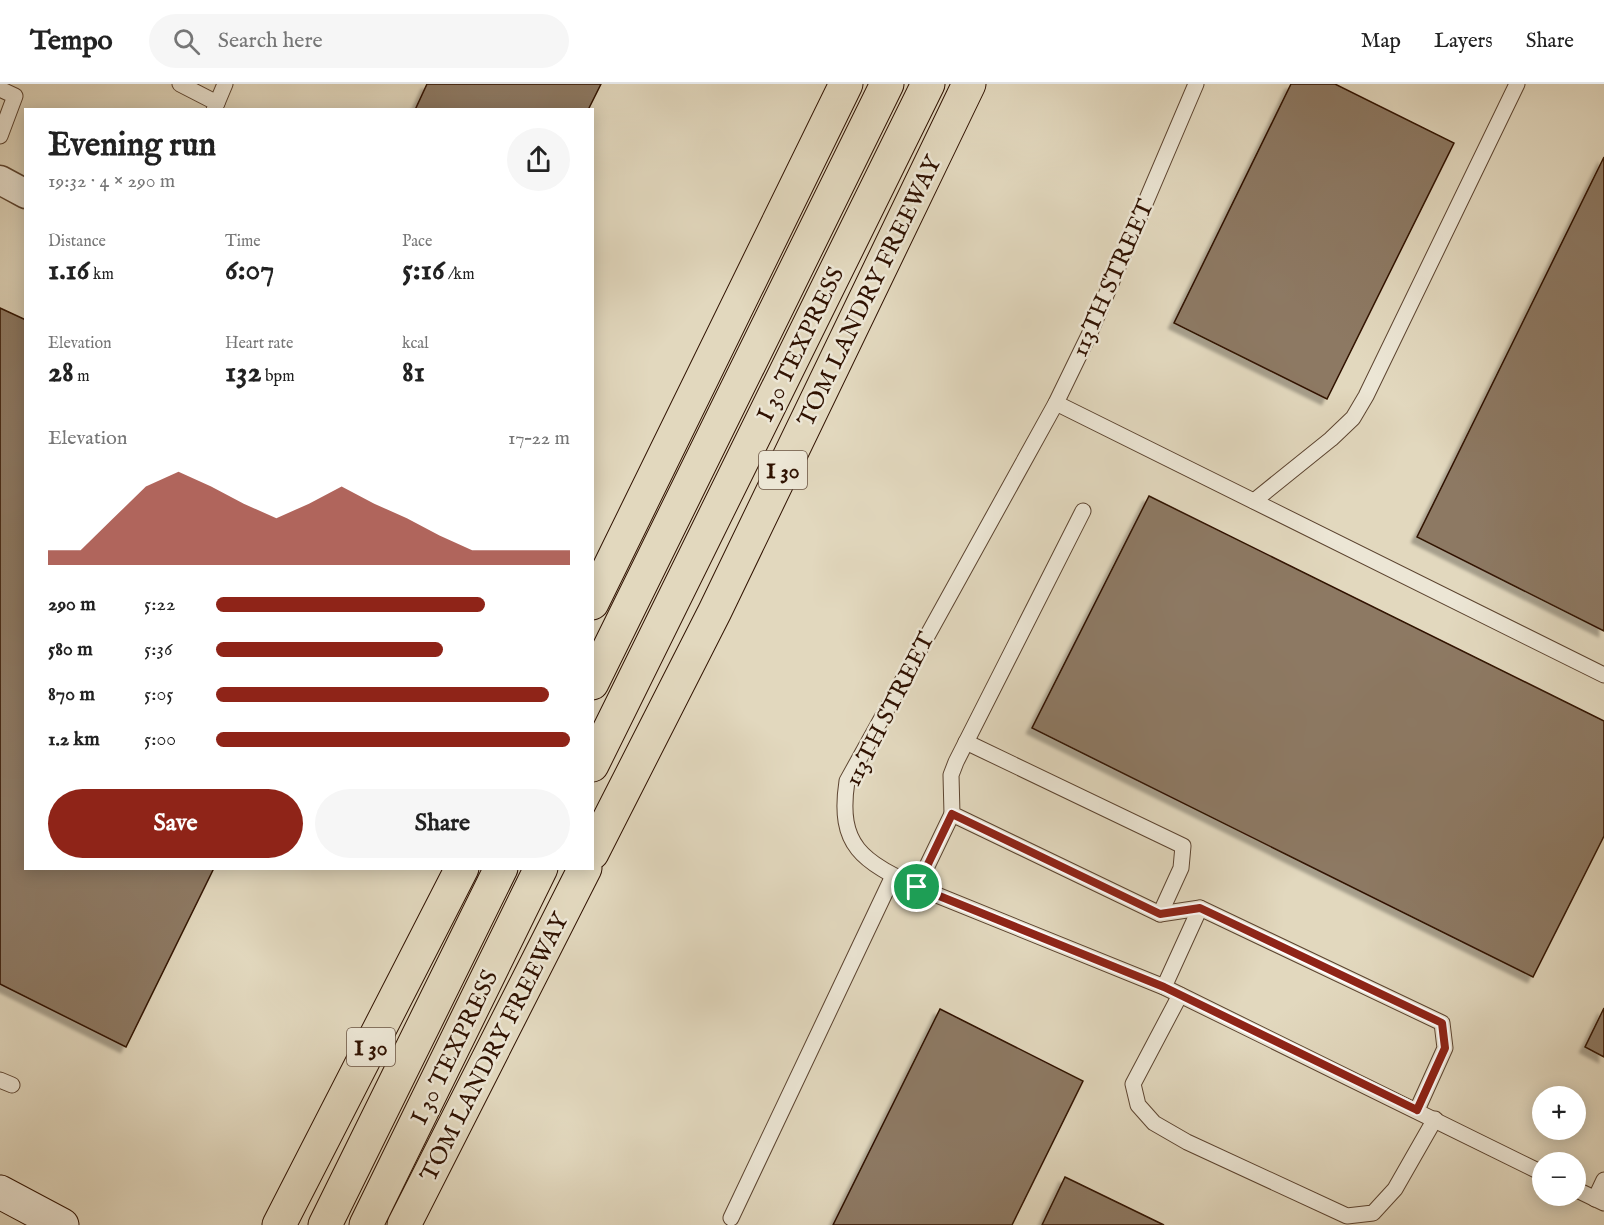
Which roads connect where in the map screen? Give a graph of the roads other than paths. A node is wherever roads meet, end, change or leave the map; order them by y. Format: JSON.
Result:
{"nodes":[{"id":1,"x":180,"y":84,"type":"edge"},
{"id":2,"x":225,"y":84,"type":"edge"},
{"id":3,"x":846,"y":84,"type":"edge"},
{"id":4,"x":887,"y":84,"type":"edge"},
{"id":5,"x":928,"y":84,"type":"edge"},
{"id":6,"x":969,"y":84,"type":"edge"},
{"id":7,"x":1196,"y":84,"type":"edge"},
{"id":8,"x":1517,"y":84,"type":"edge"},
{"id":9,"x":0,"y":89,"type":"edge"},
{"id":10,"x":18,"y":90,"type":"edge"},
{"id":11,"x":215,"y":106,"type":"edge"},
{"id":12,"x":0,"y":136,"type":"edge"},
{"id":13,"x":0,"y":180,"type":"edge"},
{"id":14,"x":24,"y":193,"type":"edge"},
{"id":15,"x":1056,"y":403,"type":"junction"},
{"id":16,"x":1254,"y":501,"type":"junction"},
{"id":17,"x":1083,"y":511,"type":"dead end"},
{"id":18,"x":594,"y":599,"type":"edge"},
{"id":19,"x":1604,"y":675,"type":"edge"},
{"id":20,"x":594,"y":679,"type":"edge"},
{"id":21,"x":966,"y":742,"type":"junction"},
{"id":22,"x":594,"y":761,"type":"edge"},
{"id":23,"x":952,"y":814,"type":"junction"},
{"id":24,"x":594,"y":849,"type":"edge"},
{"id":25,"x":461,"y":870,"type":"edge"},
{"id":26,"x":500,"y":870,"type":"edge"},
{"id":27,"x":540,"y":870,"type":"edge"},
{"id":28,"x":584,"y":870,"type":"edge"},
{"id":29,"x":893,"y":876,"type":"junction"},
{"id":30,"x":917,"y":887,"type":"junction"},
{"id":31,"x":1200,"y":908,"type":"junction"},
{"id":32,"x":1160,"y":914,"type":"junction"},
{"id":33,"x":1164,"y":987,"type":"junction"},
{"id":34,"x":1180,"y":995,"type":"junction"},
{"id":35,"x":1417,"y":1110,"type":"junction"},
{"id":36,"x":1435,"y":1119,"type":"junction"},
{"id":37,"x":1532,"y":1168,"type":"edge"},
{"id":38,"x":1604,"y":1180,"type":"edge"},
{"id":39,"x":0,"y":1192,"type":"edge"},
{"id":40,"x":1586,"y":1194,"type":"edge"},
{"id":41,"x":1600,"y":1201,"type":"edge"},
{"id":42,"x":731,"y":1218,"type":"dead end"},
{"id":43,"x":1373,"y":1219,"type":"edge"},
{"id":44,"x":62,"y":1225,"type":"edge"},
{"id":45,"x":279,"y":1225,"type":"edge"},
{"id":46,"x":326,"y":1225,"type":"edge"},
{"id":47,"x":366,"y":1225,"type":"edge"},
{"id":48,"x":404,"y":1225,"type":"edge"}],
"edges":[{"from":1,"to":11,"type":"lane"},
{"from":2,"to":11,"type":"lane"},
{"from":3,"to":18,"type":"highway"},
{"from":4,"to":20,"type":"highway","name":"I 30 TEXPRESS"},
{"from":5,"to":22,"type":"highway","name":"I 30 TEXPRESS"},
{"from":6,"to":24,"type":"highway","name":"TOM LANDRY FREEWAY","number":"I 30"},
{"from":7,"to":15,"type":"lane","name":"113TH STREET"},
{"from":8,"to":16,"type":"lane"},
{"from":9,"to":10,"type":"lane"},
{"from":10,"to":12,"type":"lane"},
{"from":13,"to":14,"type":"street"},
{"from":15,"to":16,"type":"lane"},
{"from":15,"to":29,"type":"lane","name":"113TH STREET"},
{"from":16,"to":19,"type":"lane"},
{"from":17,"to":21,"type":"lane"},
{"from":21,"to":23,"type":"lane"},
{"from":21,"to":32,"type":"lane"},
{"from":23,"to":30,"type":"lane"},
{"from":23,"to":32,"type":"lane"},
{"from":25,"to":45,"type":"highway","number":"I 30"},
{"from":26,"to":46,"type":"highway","name":"I 30 TEXPRESS"},
{"from":27,"to":47,"type":"highway","name":"I 30 TEXPRESS"},
{"from":28,"to":48,"type":"highway","name":"TOM LANDRY FREEWAY"},
{"from":29,"to":30,"type":"lane","name":"113TH STREET"},
{"from":29,"to":42,"type":"lane"},
{"from":30,"to":33,"type":"lane","name":"113TH STREET"},
{"from":31,"to":32,"type":"lane"},
{"from":31,"to":33,"type":"lane"},
{"from":31,"to":35,"type":"lane"},
{"from":33,"to":34,"type":"lane","name":"113TH STREET"},
{"from":34,"to":35,"type":"lane","name":"113TH STREET"},
{"from":34,"to":43,"type":"lane"},
{"from":35,"to":36,"type":"lane","name":"113TH STREET"},
{"from":36,"to":37,"type":"lane","name":"113TH STREET"},
{"from":36,"to":43,"type":"lane"},
{"from":38,"to":41,"type":"lane"},
{"from":39,"to":44,"type":"street"},
{"from":40,"to":41,"type":"lane"}]}
